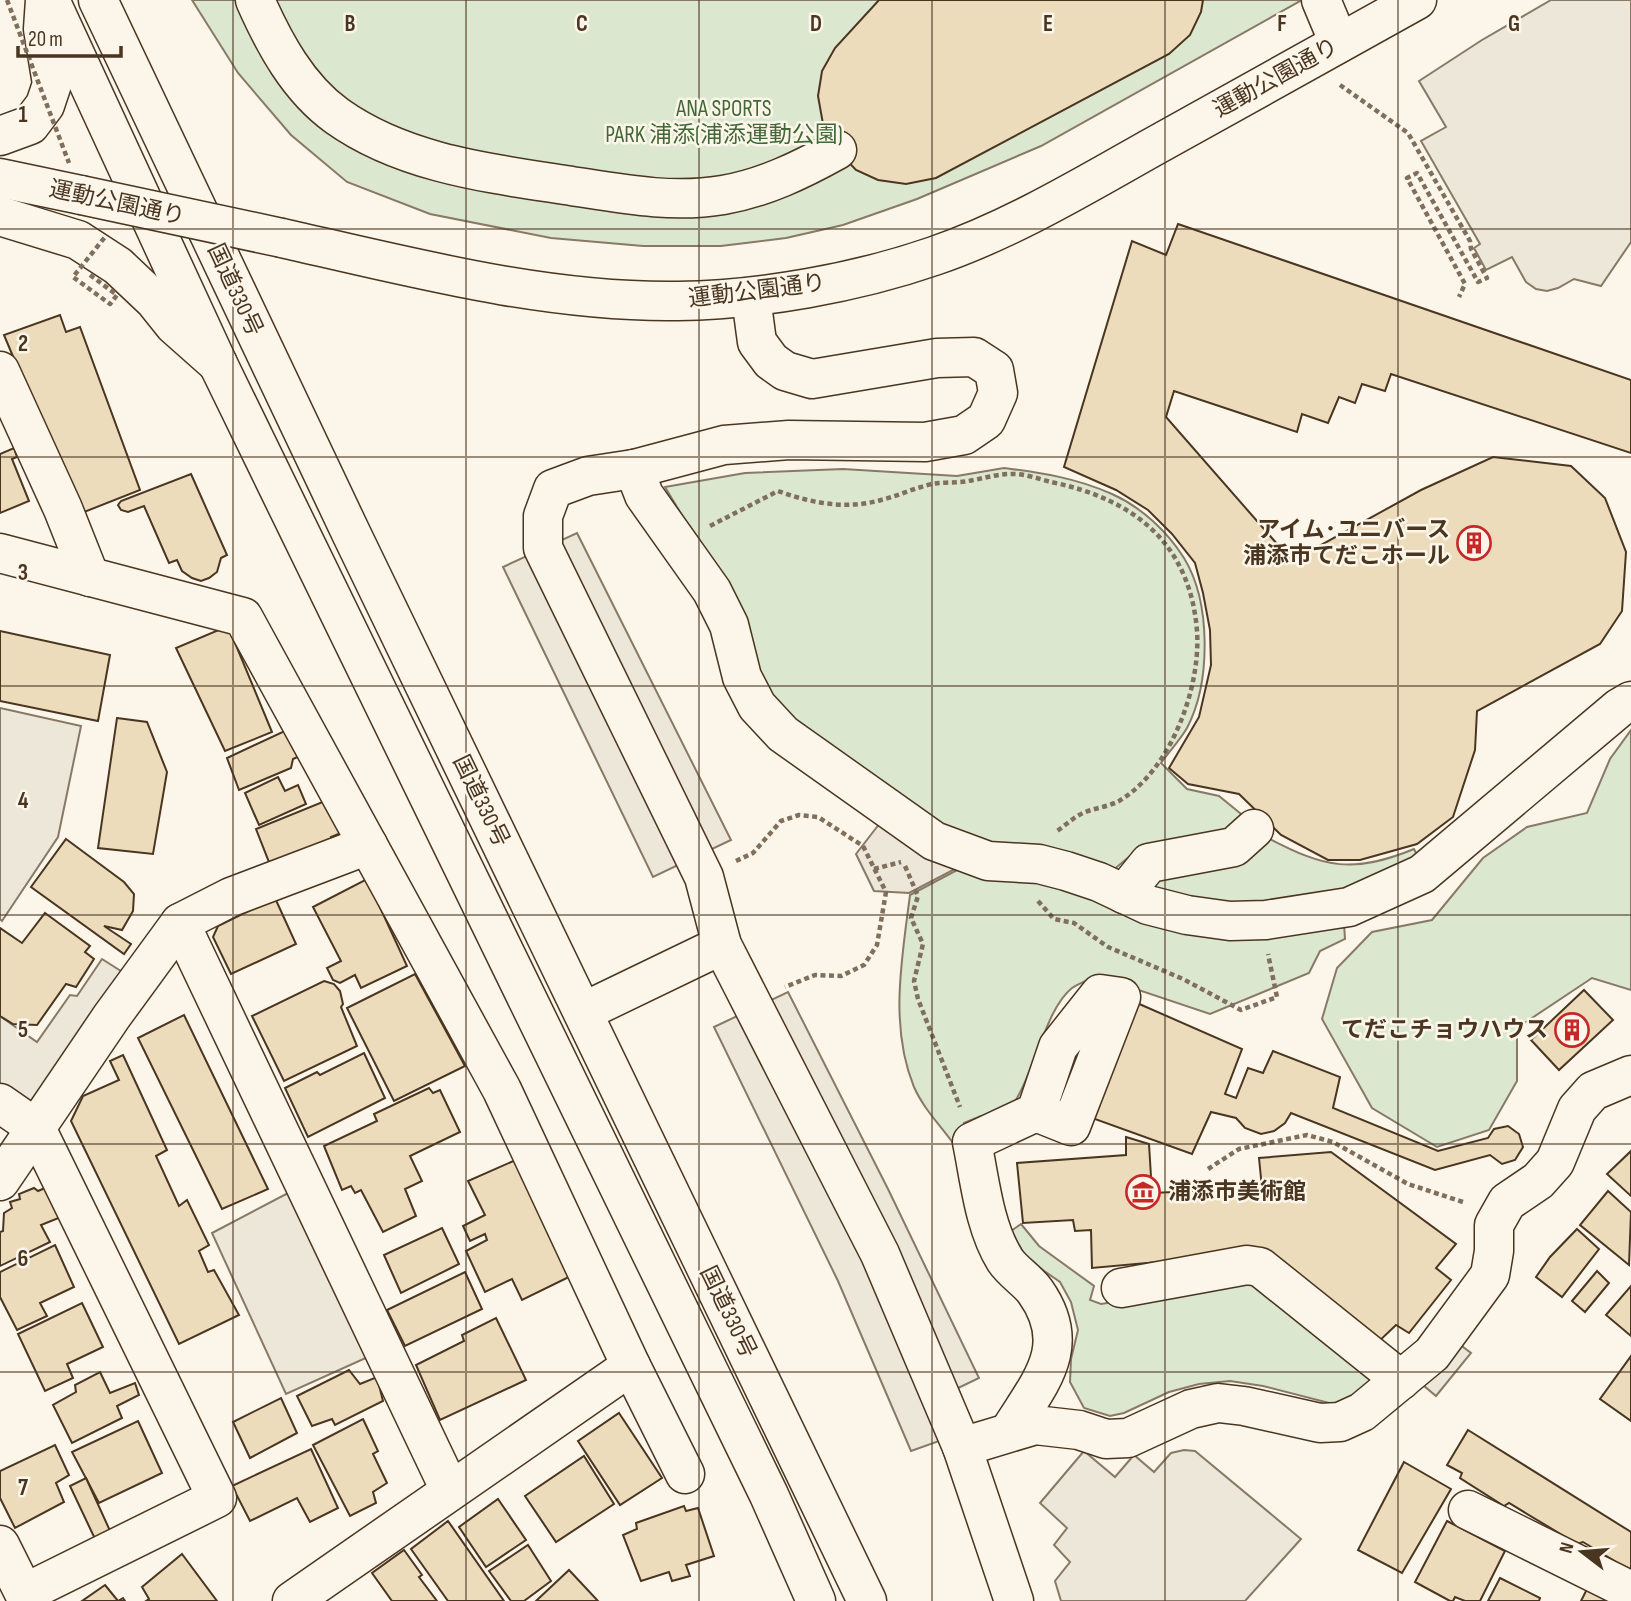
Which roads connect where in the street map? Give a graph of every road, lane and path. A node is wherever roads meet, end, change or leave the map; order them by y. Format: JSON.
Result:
{"nodes":[{"id":1,"x":7,"y":0,"type":"edge"},
{"id":2,"x":47,"y":0,"type":"edge"},
{"id":3,"x":98,"y":0,"type":"edge"},
{"id":4,"x":255,"y":0,"type":"edge"},
{"id":5,"x":1321,"y":0,"type":"edge"},
{"id":6,"x":1417,"y":0,"type":"edge"},
{"id":7,"x":1339,"y":43,"type":"junction"},
{"id":8,"x":1340,"y":85,"type":"dead end"},
{"id":9,"x":0,"y":136,"type":"edge"},
{"id":10,"x":836,"y":150,"type":"dead end"},
{"id":11,"x":0,"y":178,"type":"edge"},
{"id":12,"x":76,"y":181,"type":"junction"},
{"id":13,"x":0,"y":216,"type":"edge"},
{"id":14,"x":112,"y":229,"type":"dead end"},
{"id":15,"x":90,"y":275,"type":"dead end"},
{"id":16,"x":1459,"y":296,"type":"dead end"},
{"id":17,"x":751,"y":297,"type":"junction"},
{"id":18,"x":218,"y":364,"type":"junction"},
{"id":19,"x":0,"y":371,"type":"edge"},
{"id":20,"x":634,"y":469,"type":"junction"},
{"id":21,"x":679,"y":545,"type":"junction"},
{"id":22,"x":0,"y":553,"type":"edge"},
{"id":23,"x":90,"y":577,"type":"junction"},
{"id":24,"x":1631,"y":701,"type":"edge"},
{"id":25,"x":1254,"y":829,"type":"dead end"},
{"id":26,"x":368,"y":845,"type":"junction"},
{"id":27,"x":903,"y":862,"type":"dead end"},
{"id":28,"x":1039,"y":864,"type":"junction"},
{"id":29,"x":704,"y":877,"type":"junction"},
{"id":30,"x":1124,"y":894,"type":"junction"},
{"id":31,"x":1261,"y":920,"type":"junction"},
{"id":32,"x":180,"y":923,"type":"junction"},
{"id":33,"x":722,"y":945,"type":"junction"},
{"id":34,"x":751,"y":1000,"type":"junction"},
{"id":35,"x":583,"y":1012,"type":"junction"},
{"id":36,"x":1631,"y":1075,"type":"edge"},
{"id":37,"x":0,"y":1103,"type":"edge"},
{"id":38,"x":1036,"y":1112,"type":"dead end"},
{"id":39,"x":36,"y":1128,"type":"junction"},
{"id":40,"x":972,"y":1142,"type":"junction"},
{"id":41,"x":1208,"y":1168,"type":"dead end"},
{"id":42,"x":0,"y":1181,"type":"edge"},
{"id":43,"x":1500,"y":1214,"type":"junction"},
{"id":44,"x":1121,"y":1289,"type":"dead end"},
{"id":45,"x":631,"y":1366,"type":"junction"},
{"id":46,"x":1401,"y":1380,"type":"junction"},
{"id":47,"x":1009,"y":1432,"type":"junction"},
{"id":48,"x":962,"y":1447,"type":"junction"},
{"id":49,"x":685,"y":1474,"type":"dead end"},
{"id":50,"x":450,"y":1490,"type":"junction"},
{"id":51,"x":1468,"y":1510,"type":"dead end"},
{"id":52,"x":0,"y":1545,"type":"edge"},
{"id":53,"x":1631,"y":1591,"type":"edge"},
{"id":54,"x":26,"y":1597,"type":"edge"},
{"id":55,"x":292,"y":1601,"type":"edge"},
{"id":56,"x":816,"y":1601,"type":"edge"},
{"id":57,"x":867,"y":1601,"type":"edge"},
{"id":58,"x":1014,"y":1601,"type":"edge"}],
"edges":[{"from":1,"to":12,"type":"path","bridge":true},
{"from":2,"to":9,"type":"main road"},
{"from":2,"to":18,"type":"main road","name":"国道330号"},
{"from":3,"to":35,"type":"main road","name":"国道330号"},
{"from":4,"to":10,"type":"main road"},
{"from":5,"to":7,"type":"main road"},
{"from":6,"to":7,"type":"main road","name":"運動公園通り"},
{"from":7,"to":17,"type":"main road","name":"運動公園通り"},
{"from":8,"to":16,"type":"path"},
{"from":11,"to":12,"type":"main road","name":"運動公園通り"},
{"from":12,"to":17,"type":"main road","name":"運動公園通り","bridge":true},
{"from":13,"to":18,"type":"main road"},
{"from":14,"to":15,"type":"path","bridge":true},
{"from":17,"to":20,"type":"main road"},
{"from":18,"to":56,"type":"main road","name":"国道330号"},
{"from":19,"to":23,"type":"main road"},
{"from":20,"to":21,"type":"main road"},
{"from":20,"to":29,"type":"main road"},
{"from":21,"to":28,"type":"main road"},
{"from":21,"to":28,"type":"path"},
{"from":22,"to":23,"type":"main road"},
{"from":23,"to":26,"type":"main road"},
{"from":24,"to":31,"type":"main road"},
{"from":25,"to":30,"type":"main road"},
{"from":26,"to":32,"type":"main road"},
{"from":26,"to":45,"type":"main road"},
{"from":27,"to":40,"type":"path"},
{"from":28,"to":30,"type":"main road"},
{"from":28,"to":31,"type":"path"},
{"from":29,"to":33,"type":"main road"},
{"from":29,"to":34,"type":"path"},
{"from":30,"to":31,"type":"main road"},
{"from":32,"to":39,"type":"main road"},
{"from":32,"to":50,"type":"main road"},
{"from":33,"to":34,"type":"main road"},
{"from":33,"to":35,"type":"main road"},
{"from":34,"to":48,"type":"main road"},
{"from":35,"to":57,"type":"main road","name":"国道330号"},
{"from":36,"to":43,"type":"main road"},
{"from":37,"to":39,"type":"main road"},
{"from":38,"to":40,"type":"main road"},
{"from":39,"to":42,"type":"main road"},
{"from":39,"to":54,"type":"main road"},
{"from":40,"to":47,"type":"main road"},
{"from":41,"to":43,"type":"path"},
{"from":43,"to":46,"type":"main road"},
{"from":44,"to":46,"type":"main road"},
{"from":45,"to":49,"type":"main road"},
{"from":45,"to":50,"type":"main road"},
{"from":46,"to":47,"type":"main road"},
{"from":47,"to":48,"type":"main road"},
{"from":48,"to":58,"type":"main road"},
{"from":50,"to":55,"type":"main road"},
{"from":51,"to":53,"type":"main road"},
{"from":52,"to":54,"type":"main road"}]}
